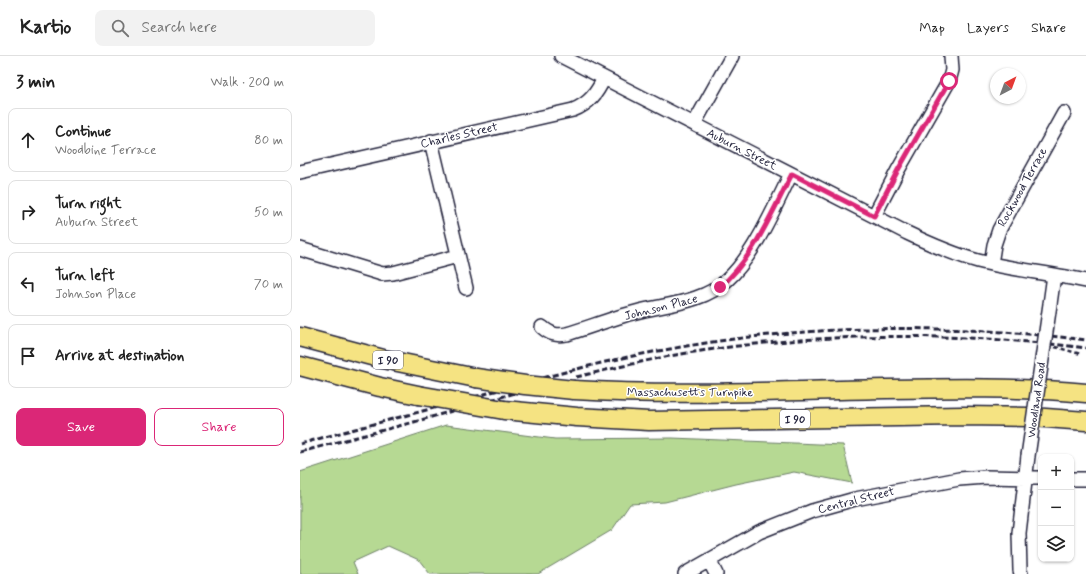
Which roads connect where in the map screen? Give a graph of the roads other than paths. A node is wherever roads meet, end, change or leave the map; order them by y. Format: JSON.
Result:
{"nodes":[{"id":1,"x":561,"y":56,"type":"edge"},
{"id":2,"x":732,"y":56,"type":"edge"},
{"id":3,"x":951,"y":56,"type":"edge"},
{"id":4,"x":604,"y":78,"type":"junction"},
{"id":5,"x":1064,"y":113,"type":"dead end"},
{"id":6,"x":694,"y":124,"type":"junction"},
{"id":7,"x":431,"y":142,"type":"junction"},
{"id":8,"x":300,"y":172,"type":"edge"},
{"id":9,"x":792,"y":174,"type":"junction"},
{"id":10,"x":874,"y":216,"type":"junction"},
{"id":11,"x":300,"y":249,"type":"edge"},
{"id":12,"x":458,"y":256,"type":"junction"},
{"id":13,"x":991,"y":264,"type":"junction"},
{"id":14,"x":1054,"y":275,"type":"junction"},
{"id":15,"x":1086,"y":281,"type":"edge"},
{"id":16,"x":466,"y":288,"type":"dead end"},
{"id":17,"x":542,"y":327,"type":"dead end"},
{"id":18,"x":300,"y":337,"type":"edge"},
{"id":19,"x":300,"y":366,"type":"edge"},
{"id":20,"x":1086,"y":393,"type":"edge"},
{"id":21,"x":1086,"y":421,"type":"edge"},
{"id":22,"x":1025,"y":478,"type":"junction"},
{"id":23,"x":1038,"y":478,"type":"edge"},
{"id":24,"x":1074,"y":479,"type":"edge"},
{"id":25,"x":1086,"y":479,"type":"edge"},
{"id":26,"x":710,"y":560,"type":"junction"},
{"id":27,"x":686,"y":574,"type":"edge"},
{"id":28,"x":716,"y":574,"type":"edge"},
{"id":29,"x":1021,"y":574,"type":"edge"}],
"edges":[{"from":1,"to":4,"type":"street","name":"Auburn Street"},
{"from":2,"to":6,"type":"street"},
{"from":3,"to":10,"type":"street"},
{"from":4,"to":6,"type":"street","name":"Auburn Street"},
{"from":4,"to":7,"type":"street","name":"Charles Street"},
{"from":5,"to":13,"type":"street","name":"Rockwood Terrace"},
{"from":6,"to":9,"type":"street","name":"Auburn Street"},
{"from":7,"to":8,"type":"street","name":"Charles Street"},
{"from":7,"to":12,"type":"street"},
{"from":9,"to":10,"type":"street","name":"Auburn Street"},
{"from":9,"to":17,"type":"street","name":"Johnson Place"},
{"from":10,"to":13,"type":"street","name":"Auburn Street"},
{"from":11,"to":12,"type":"street"},
{"from":12,"to":16,"type":"street"},
{"from":13,"to":14,"type":"street","name":"Auburn Street"},
{"from":14,"to":15,"type":"street","name":"Auburn Street"},
{"from":14,"to":22,"type":"street","name":"Woodland Road","bridge":true},
{"from":18,"to":20,"type":"highway","name":"Massachusetts Turnpike","number":"I 90","bridge":true},
{"from":19,"to":21,"type":"highway","number":"I 90","bridge":true},
{"from":22,"to":23,"type":"street","name":"Central Street"},
{"from":22,"to":26,"type":"street","name":"Central Street"},
{"from":22,"to":29,"type":"street","name":"Woodland Road"},
{"from":24,"to":25,"type":"street"},
{"from":26,"to":27,"type":"street","name":"Central Street"},
{"from":26,"to":28,"type":"street"}]}
